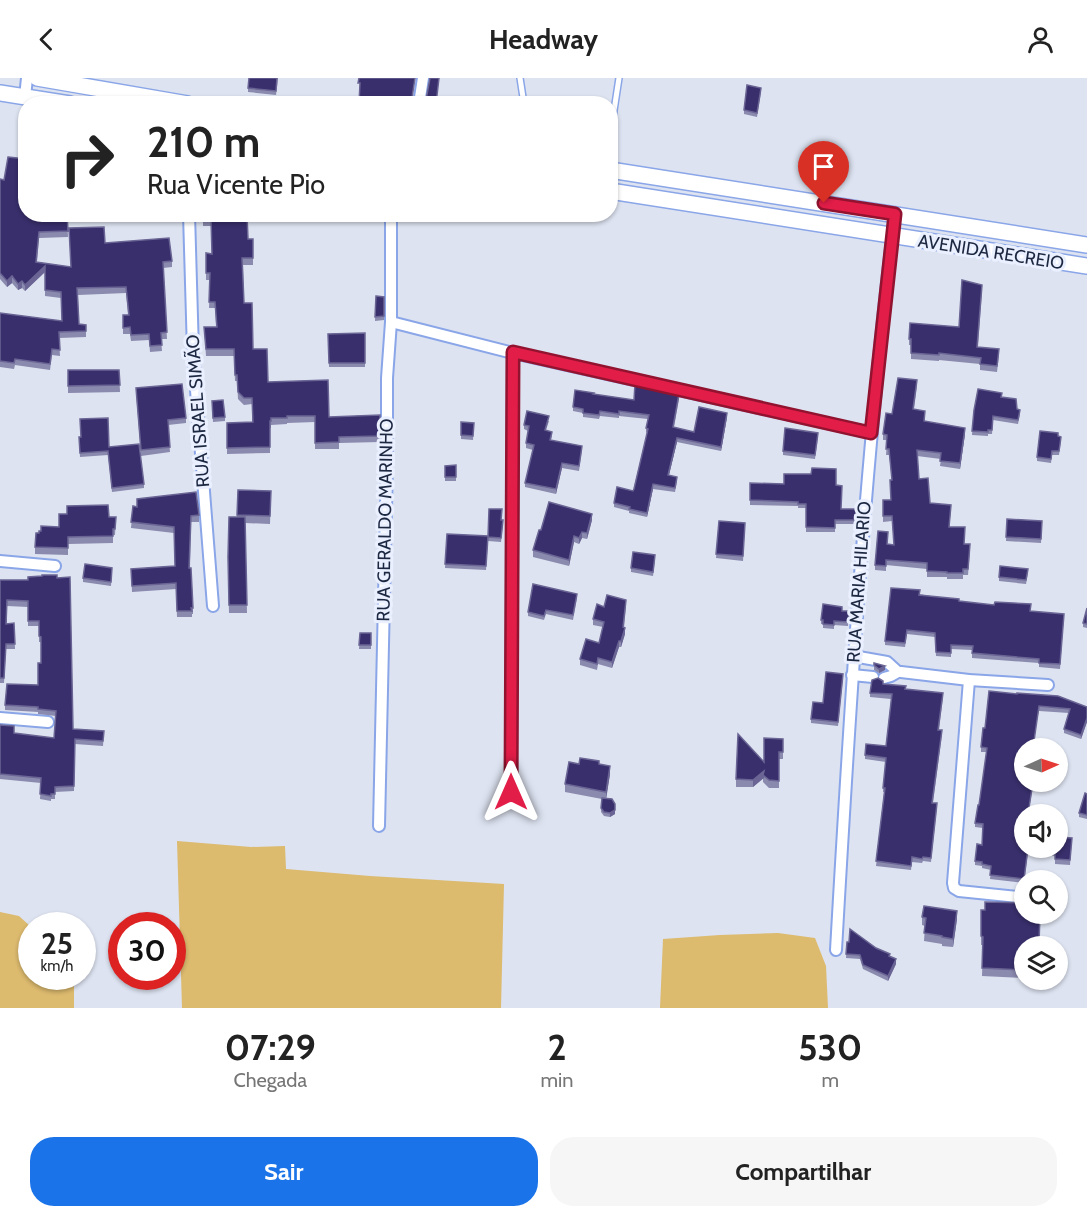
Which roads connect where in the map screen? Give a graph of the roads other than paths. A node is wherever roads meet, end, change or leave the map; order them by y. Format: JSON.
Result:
{"nodes":[{"id":1,"x":27,"y":78,"type":"edge"},
{"id":2,"x":37,"y":78,"type":"edge"},
{"id":3,"x":423,"y":78,"type":"edge"},
{"id":4,"x":520,"y":78,"type":"edge"},
{"id":5,"x":620,"y":78,"type":"edge"},
{"id":6,"x":0,"y":93,"type":"edge"},
{"id":7,"x":19,"y":96,"type":"edge"},
{"id":8,"x":25,"y":96,"type":"edge"},
{"id":9,"x":145,"y":96,"type":"edge"},
{"id":10,"x":420,"y":96,"type":"edge"},
{"id":11,"x":523,"y":96,"type":"edge"},
{"id":12,"x":617,"y":96,"type":"edge"},
{"id":13,"x":618,"y":171,"type":"edge"},
{"id":14,"x":635,"y":174,"type":"junction"},
{"id":15,"x":618,"y":192,"type":"edge"},
{"id":16,"x":631,"y":194,"type":"junction"},
{"id":17,"x":895,"y":214,"type":"junction"},
{"id":18,"x":189,"y":222,"type":"edge"},
{"id":19,"x":391,"y":222,"type":"edge"},
{"id":20,"x":892,"y":236,"type":"junction"},
{"id":21,"x":1087,"y":244,"type":"edge"},
{"id":22,"x":1087,"y":266,"type":"edge"},
{"id":23,"x":391,"y":322,"type":"junction"},
{"id":24,"x":513,"y":352,"type":"junction"},
{"id":25,"x":871,"y":433,"type":"junction"},
{"id":26,"x":0,"y":561,"type":"edge"},
{"id":27,"x":55,"y":566,"type":"dead end"},
{"id":28,"x":213,"y":606,"type":"dead end"},
{"id":29,"x":854,"y":656,"type":"junction"},
{"id":30,"x":898,"y":672,"type":"junction"},
{"id":31,"x":852,"y":675,"type":"junction"},
{"id":32,"x":969,"y":680,"type":"junction"},
{"id":33,"x":1047,"y":685,"type":"dead end"},
{"id":34,"x":0,"y":718,"type":"edge"},
{"id":35,"x":48,"y":722,"type":"dead end"},
{"id":36,"x":511,"y":792,"type":"dead end"},
{"id":37,"x":380,"y":826,"type":"dead end"},
{"id":38,"x":1014,"y":897,"type":"edge"},
{"id":39,"x":836,"y":950,"type":"dead end"}],
"edges":[{"from":1,"to":8,"type":"street"},
{"from":2,"to":9,"type":"main road"},
{"from":3,"to":10,"type":"street"},
{"from":4,"to":11,"type":"lane"},
{"from":5,"to":12,"type":"lane"},
{"from":6,"to":7,"type":"main road"},
{"from":13,"to":14,"type":"main road","name":"AVENIDA RECREIO"},
{"from":14,"to":16,"type":"main road"},
{"from":14,"to":17,"type":"main road","name":"AVENIDA RECREIO"},
{"from":15,"to":16,"type":"main road","name":"AVENIDA RECREIO"},
{"from":16,"to":20,"type":"main road","name":"AVENIDA RECREIO"},
{"from":17,"to":20,"type":"street","name":"RUA MARIA HILARIO"},
{"from":17,"to":21,"type":"main road","name":"AVENIDA RECREIO"},
{"from":18,"to":28,"type":"street","name":"RUA ISRAEL SIMÃO"},
{"from":19,"to":23,"type":"street","name":"RUA GERALDO MARINHO"},
{"from":20,"to":22,"type":"main road","name":"AVENIDA RECREIO"},
{"from":20,"to":25,"type":"street","name":"RUA MARIA HILARIO"},
{"from":23,"to":24,"type":"street"},
{"from":23,"to":37,"type":"street","name":"RUA GERALDO MARINHO"},
{"from":24,"to":25,"type":"street"},
{"from":24,"to":36,"type":"street"},
{"from":25,"to":29,"type":"street","name":"RUA MARIA HILARIO"},
{"from":26,"to":27,"type":"street"},
{"from":29,"to":30,"type":"street"},
{"from":29,"to":31,"type":"street","name":"RUA MARIA HILARIO"},
{"from":30,"to":31,"type":"street"},
{"from":30,"to":32,"type":"street"},
{"from":31,"to":39,"type":"street","name":"RUA MARIA HILARIO"},
{"from":32,"to":33,"type":"street"},
{"from":32,"to":38,"type":"street"},
{"from":34,"to":35,"type":"street"}]}
